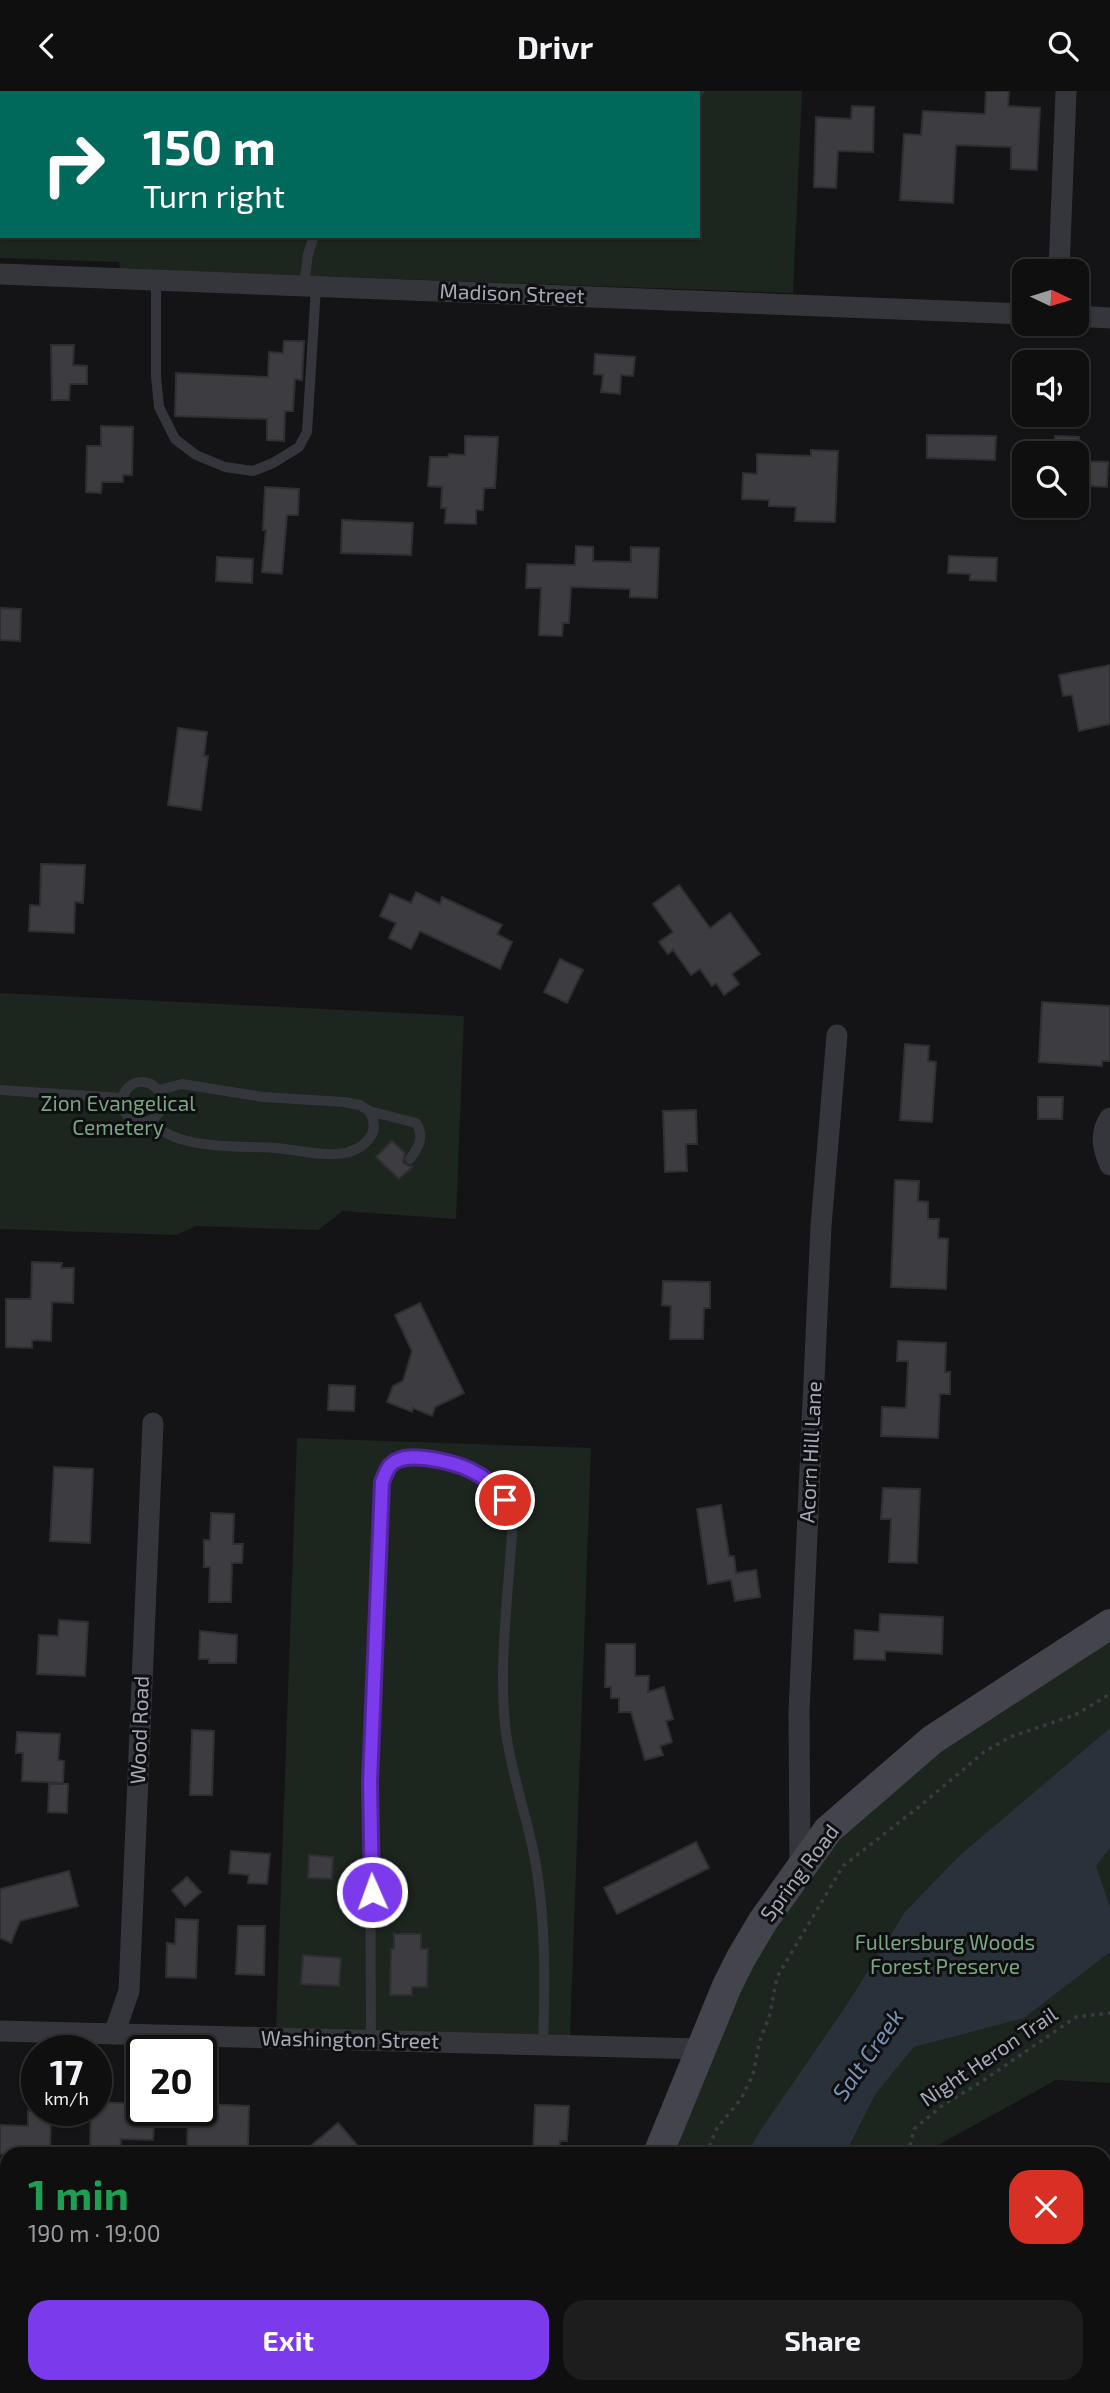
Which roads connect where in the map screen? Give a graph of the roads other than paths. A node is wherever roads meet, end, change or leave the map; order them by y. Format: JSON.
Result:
{"nodes":[{"id":1,"x":1066,"y":91,"type":"edge"},
{"id":2,"x":313,"y":238,"type":"edge"},
{"id":3,"x":1059,"y":259,"type":"edge"},
{"id":4,"x":0,"y":274,"type":"edge"},
{"id":5,"x":156,"y":280,"type":"junction"},
{"id":6,"x":310,"y":287,"type":"junction"},
{"id":7,"x":1012,"y":314,"type":"edge"},
{"id":8,"x":1089,"y":317,"type":"edge"},
{"id":9,"x":1110,"y":318,"type":"edge"},
{"id":10,"x":837,"y":1035,"type":"dead end"},
{"id":11,"x":0,"y":1090,"type":"edge"},
{"id":12,"x":159,"y":1090,"type":"junction"},
{"id":13,"x":122,"y":1098,"type":"junction"},
{"id":14,"x":369,"y":1111,"type":"junction"},
{"id":15,"x":1110,"y":1118,"type":"edge"},
{"id":16,"x":147,"y":1122,"type":"junction"},
{"id":17,"x":410,"y":1159,"type":"dead end"},
{"id":18,"x":1110,"y":1165,"type":"edge"},
{"id":19,"x":153,"y":1423,"type":"dead end"},
{"id":20,"x":1110,"y":1624,"type":"edge"},
{"id":21,"x":800,"y":1870,"type":"junction"},
{"id":22,"x":0,"y":2031,"type":"edge"},
{"id":23,"x":114,"y":2034,"type":"junction"},
{"id":24,"x":371,"y":2041,"type":"junction"},
{"id":25,"x":543,"y":2045,"type":"junction"},
{"id":26,"x":701,"y":2049,"type":"junction"},
{"id":27,"x":661,"y":2147,"type":"edge"}],
"edges":[{"from":1,"to":3,"type":"street"},
{"from":2,"to":6,"type":"lane"},
{"from":4,"to":5,"type":"street","name":"Madison Street"},
{"from":5,"to":6,"type":"street","name":"Madison Street"},
{"from":5,"to":6,"type":"lane"},
{"from":6,"to":7,"type":"street","name":"Madison Street"},
{"from":8,"to":9,"type":"street"},
{"from":10,"to":21,"type":"street","name":"Acorn Hill Lane"},
{"from":11,"to":13,"type":"lane"},
{"from":12,"to":13,"type":"lane"},
{"from":12,"to":14,"type":"lane"},
{"from":12,"to":16,"type":"lane"},
{"from":13,"to":16,"type":"lane"},
{"from":14,"to":16,"type":"lane"},
{"from":14,"to":17,"type":"lane"},
{"from":15,"to":18,"type":"street"},
{"from":19,"to":23,"type":"street","name":"Wood Road"},
{"from":20,"to":21,"type":"street","name":"Spring Road"},
{"from":21,"to":26,"type":"street","name":"Spring Road"},
{"from":22,"to":23,"type":"street","name":"Washington Street"},
{"from":23,"to":24,"type":"street","name":"Washington Street"},
{"from":24,"to":25,"type":"street","name":"Washington Street"},
{"from":24,"to":25,"type":"lane"},
{"from":25,"to":26,"type":"street","name":"Washington Street"},
{"from":26,"to":27,"type":"street","name":"Spring Road"}]}
